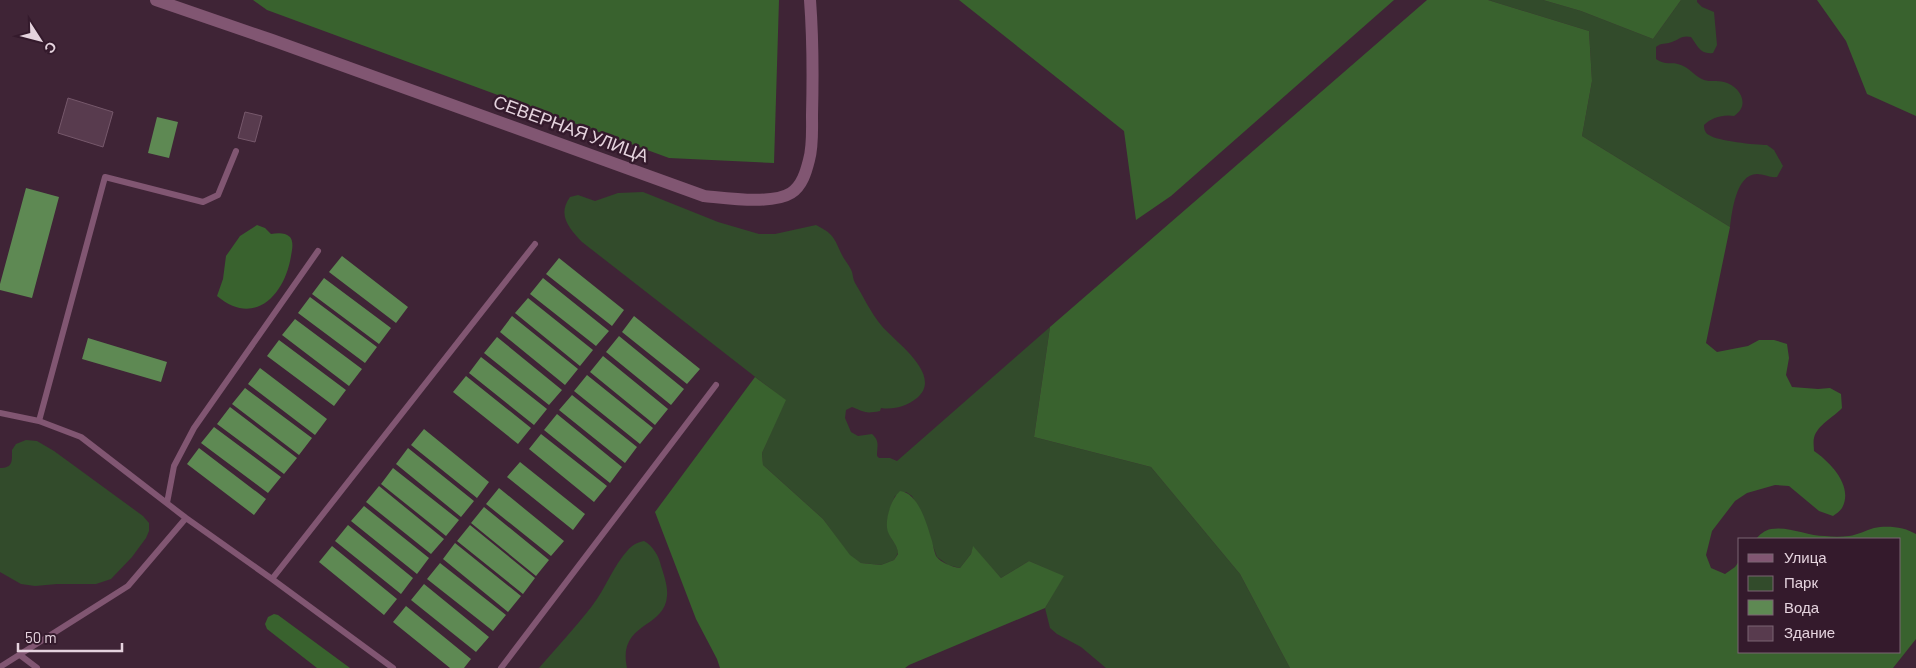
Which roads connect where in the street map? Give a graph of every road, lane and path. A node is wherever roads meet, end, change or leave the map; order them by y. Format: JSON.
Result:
{"nodes":[{"id":1,"x":156,"y":0,"type":"edge"},
{"id":2,"x":810,"y":0,"type":"edge"},
{"id":3,"x":236,"y":151,"type":"dead end"},
{"id":4,"x":535,"y":244,"type":"dead end"},
{"id":5,"x":318,"y":251,"type":"dead end"},
{"id":6,"x":716,"y":385,"type":"dead end"},
{"id":7,"x":0,"y":413,"type":"edge"},
{"id":8,"x":39,"y":421,"type":"junction"},
{"id":9,"x":167,"y":503,"type":"junction"},
{"id":10,"x":186,"y":518,"type":"junction"},
{"id":11,"x":272,"y":578,"type":"junction"},
{"id":12,"x":20,"y":655,"type":"junction"},
{"id":13,"x":0,"y":668,"type":"edge"},
{"id":14,"x":37,"y":668,"type":"edge"},
{"id":15,"x":394,"y":668,"type":"edge"},
{"id":16,"x":501,"y":668,"type":"edge"}],
"edges":[{"from":1,"to":2,"type":"street","name":"СЕВЕРНАЯ УЛИЦА"},
{"from":3,"to":8,"type":"lane"},
{"from":4,"to":11,"type":"lane"},
{"from":5,"to":9,"type":"lane"},
{"from":6,"to":16,"type":"lane"},
{"from":7,"to":8,"type":"lane"},
{"from":8,"to":9,"type":"lane"},
{"from":9,"to":10,"type":"lane"},
{"from":10,"to":11,"type":"lane"},
{"from":10,"to":12,"type":"lane"},
{"from":11,"to":15,"type":"lane"},
{"from":12,"to":13,"type":"lane"},
{"from":12,"to":14,"type":"lane"}]}
